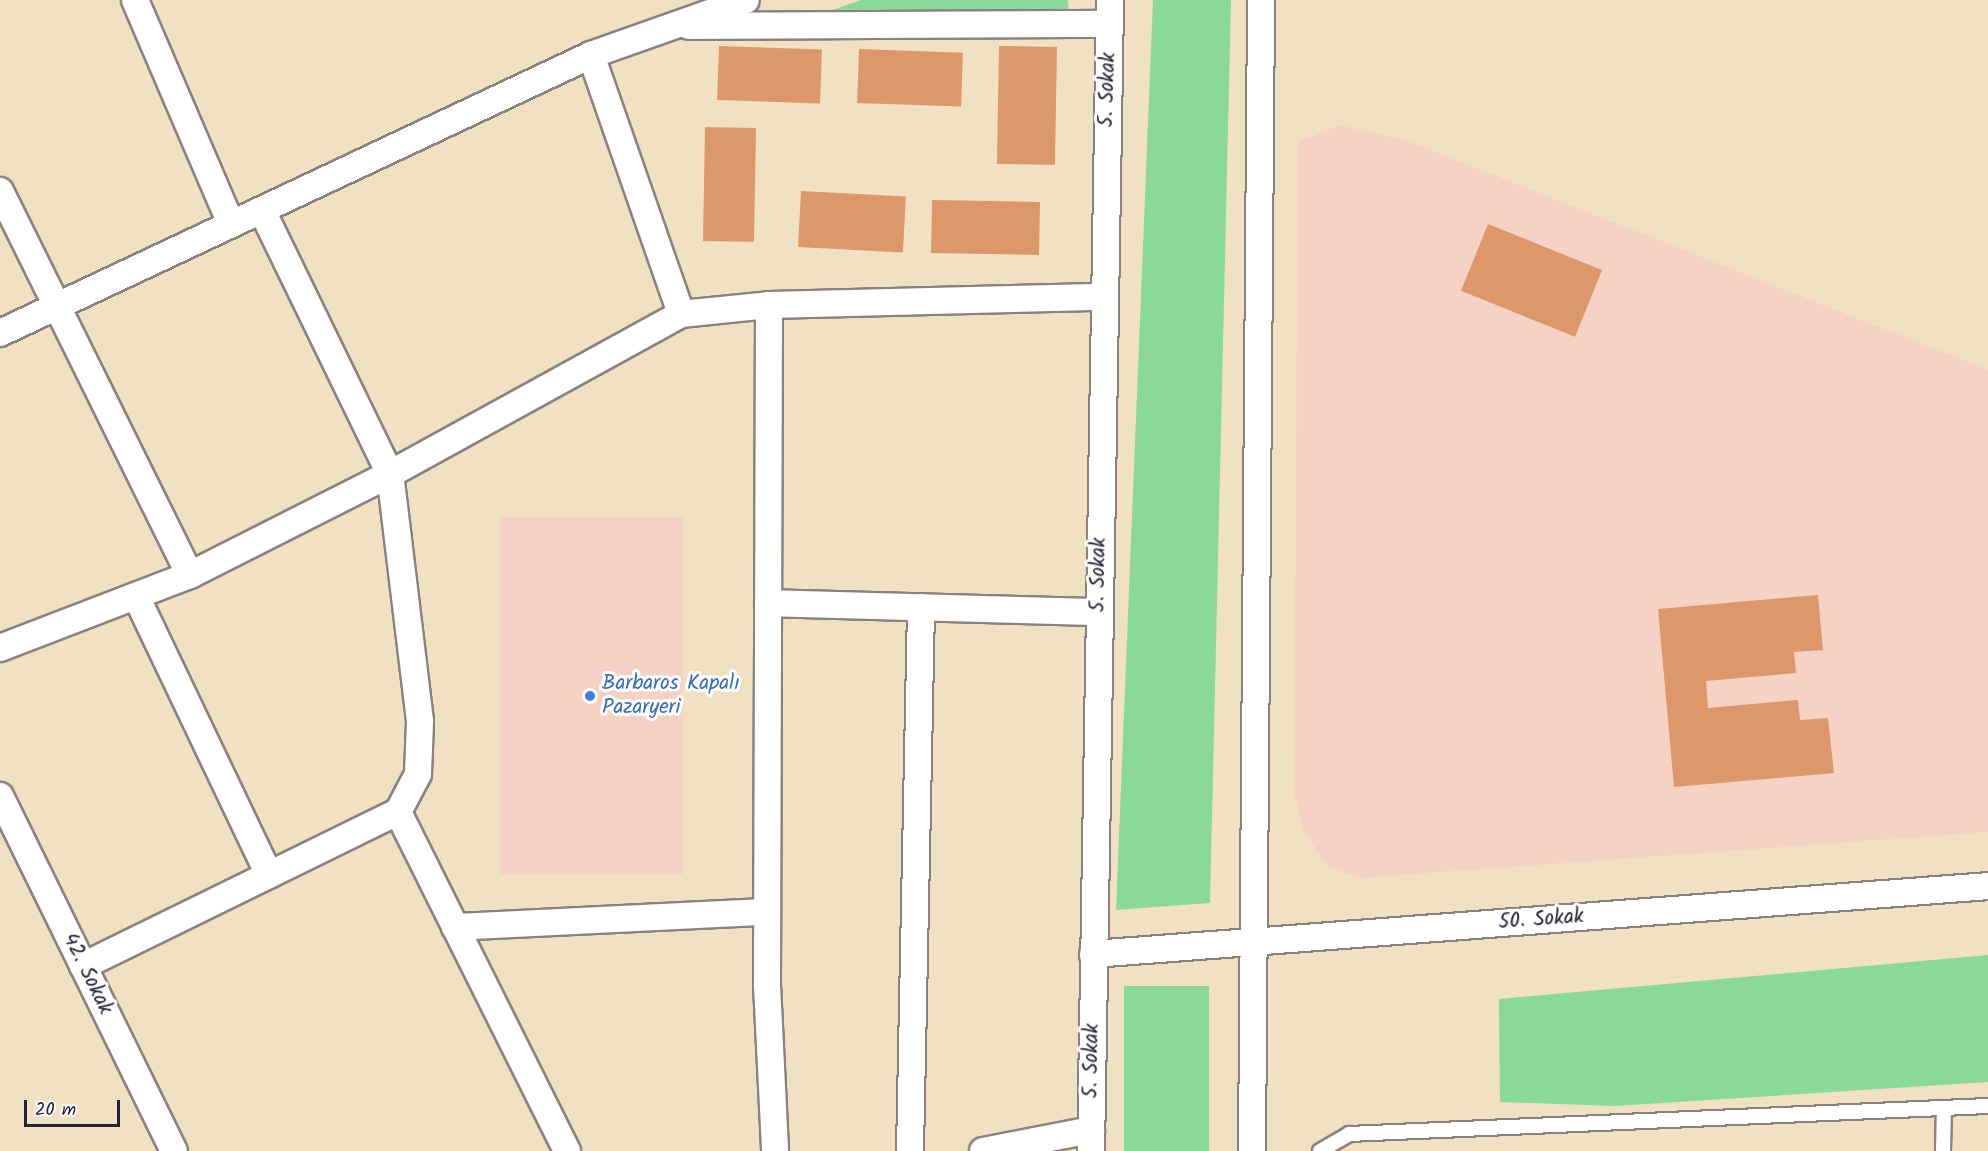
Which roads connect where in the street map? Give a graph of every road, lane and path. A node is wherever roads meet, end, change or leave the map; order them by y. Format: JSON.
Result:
{"nodes":[{"id":1,"x":135,"y":0,"type":"edge"},
{"id":2,"x":746,"y":0,"type":"edge"},
{"id":3,"x":1261,"y":0,"type":"edge"},
{"id":4,"x":1110,"y":12,"type":"edge"},
{"id":5,"x":661,"y":26,"type":"junction"},
{"id":6,"x":591,"y":55,"type":"junction"},
{"id":7,"x":0,"y":192,"type":"edge"},
{"id":8,"x":262,"y":210,"type":"junction"},
{"id":9,"x":231,"y":225,"type":"junction"},
{"id":10,"x":1103,"y":297,"type":"junction"},
{"id":11,"x":769,"y":305,"type":"junction"},
{"id":12,"x":56,"y":307,"type":"junction"},
{"id":13,"x":681,"y":314,"type":"junction"},
{"id":14,"x":0,"y":333,"type":"edge"},
{"id":15,"x":390,"y":474,"type":"junction"},
{"id":16,"x":190,"y":575,"type":"junction"},
{"id":17,"x":136,"y":596,"type":"junction"},
{"id":18,"x":768,"y":603,"type":"junction"},
{"id":19,"x":921,"y":607,"type":"junction"},
{"id":20,"x":1098,"y":612,"type":"junction"},
{"id":21,"x":0,"y":648,"type":"edge"},
{"id":22,"x":0,"y":796,"type":"edge"},
{"id":23,"x":398,"y":812,"type":"junction"},
{"id":24,"x":269,"y":875,"type":"junction"},
{"id":25,"x":1988,"y":886,"type":"edge"},
{"id":26,"x":767,"y":912,"type":"junction"},
{"id":27,"x":455,"y":927,"type":"junction"},
{"id":28,"x":1251,"y":942,"type":"junction"},
{"id":29,"x":1093,"y":954,"type":"junction"},
{"id":30,"x":83,"y":966,"type":"junction"},
{"id":31,"x":1988,"y":1106,"type":"edge"},
{"id":32,"x":1944,"y":1108,"type":"junction"},
{"id":33,"x":1091,"y":1140,"type":"edge"},
{"id":34,"x":563,"y":1150,"type":"edge"},
{"id":35,"x":174,"y":1151,"type":"edge"},
{"id":36,"x":775,"y":1151,"type":"edge"},
{"id":37,"x":910,"y":1151,"type":"edge"},
{"id":38,"x":983,"y":1151,"type":"edge"},
{"id":39,"x":1252,"y":1151,"type":"edge"},
{"id":40,"x":1320,"y":1151,"type":"edge"},
{"id":41,"x":1943,"y":1151,"type":"edge"}],
"edges":[{"from":1,"to":9,"type":"street"},
{"from":2,"to":5,"type":"street"},
{"from":3,"to":28,"type":"street"},
{"from":4,"to":5,"type":"street"},
{"from":4,"to":10,"type":"street","name":"5. Sokak"},
{"from":5,"to":6,"type":"street"},
{"from":6,"to":8,"type":"street"},
{"from":6,"to":13,"type":"street"},
{"from":7,"to":12,"type":"street"},
{"from":8,"to":9,"type":"street"},
{"from":8,"to":15,"type":"street"},
{"from":9,"to":12,"type":"street"},
{"from":10,"to":11,"type":"street"},
{"from":10,"to":20,"type":"street","name":"5. Sokak"},
{"from":11,"to":13,"type":"street"},
{"from":11,"to":18,"type":"street"},
{"from":12,"to":14,"type":"street"},
{"from":12,"to":16,"type":"street"},
{"from":13,"to":15,"type":"street"},
{"from":15,"to":16,"type":"street"},
{"from":15,"to":23,"type":"street"},
{"from":16,"to":17,"type":"street"},
{"from":17,"to":21,"type":"street"},
{"from":17,"to":24,"type":"street"},
{"from":18,"to":19,"type":"street"},
{"from":18,"to":26,"type":"street"},
{"from":19,"to":20,"type":"street"},
{"from":19,"to":37,"type":"street"},
{"from":20,"to":29,"type":"street","name":"5. Sokak"},
{"from":22,"to":30,"type":"street","name":"42. Sokak"},
{"from":23,"to":24,"type":"street"},
{"from":23,"to":27,"type":"street"},
{"from":24,"to":30,"type":"street"},
{"from":25,"to":28,"type":"street","name":"50. Sokak"},
{"from":26,"to":27,"type":"street"},
{"from":26,"to":36,"type":"street"},
{"from":27,"to":34,"type":"street"},
{"from":28,"to":29,"type":"street","name":"50. Sokak"},
{"from":28,"to":39,"type":"street"},
{"from":29,"to":33,"type":"street","name":"5. Sokak"},
{"from":30,"to":35,"type":"street","name":"42. Sokak"},
{"from":31,"to":32,"type":"lane"},
{"from":32,"to":40,"type":"lane"},
{"from":32,"to":41,"type":"lane"},
{"from":33,"to":38,"type":"street"}]}
